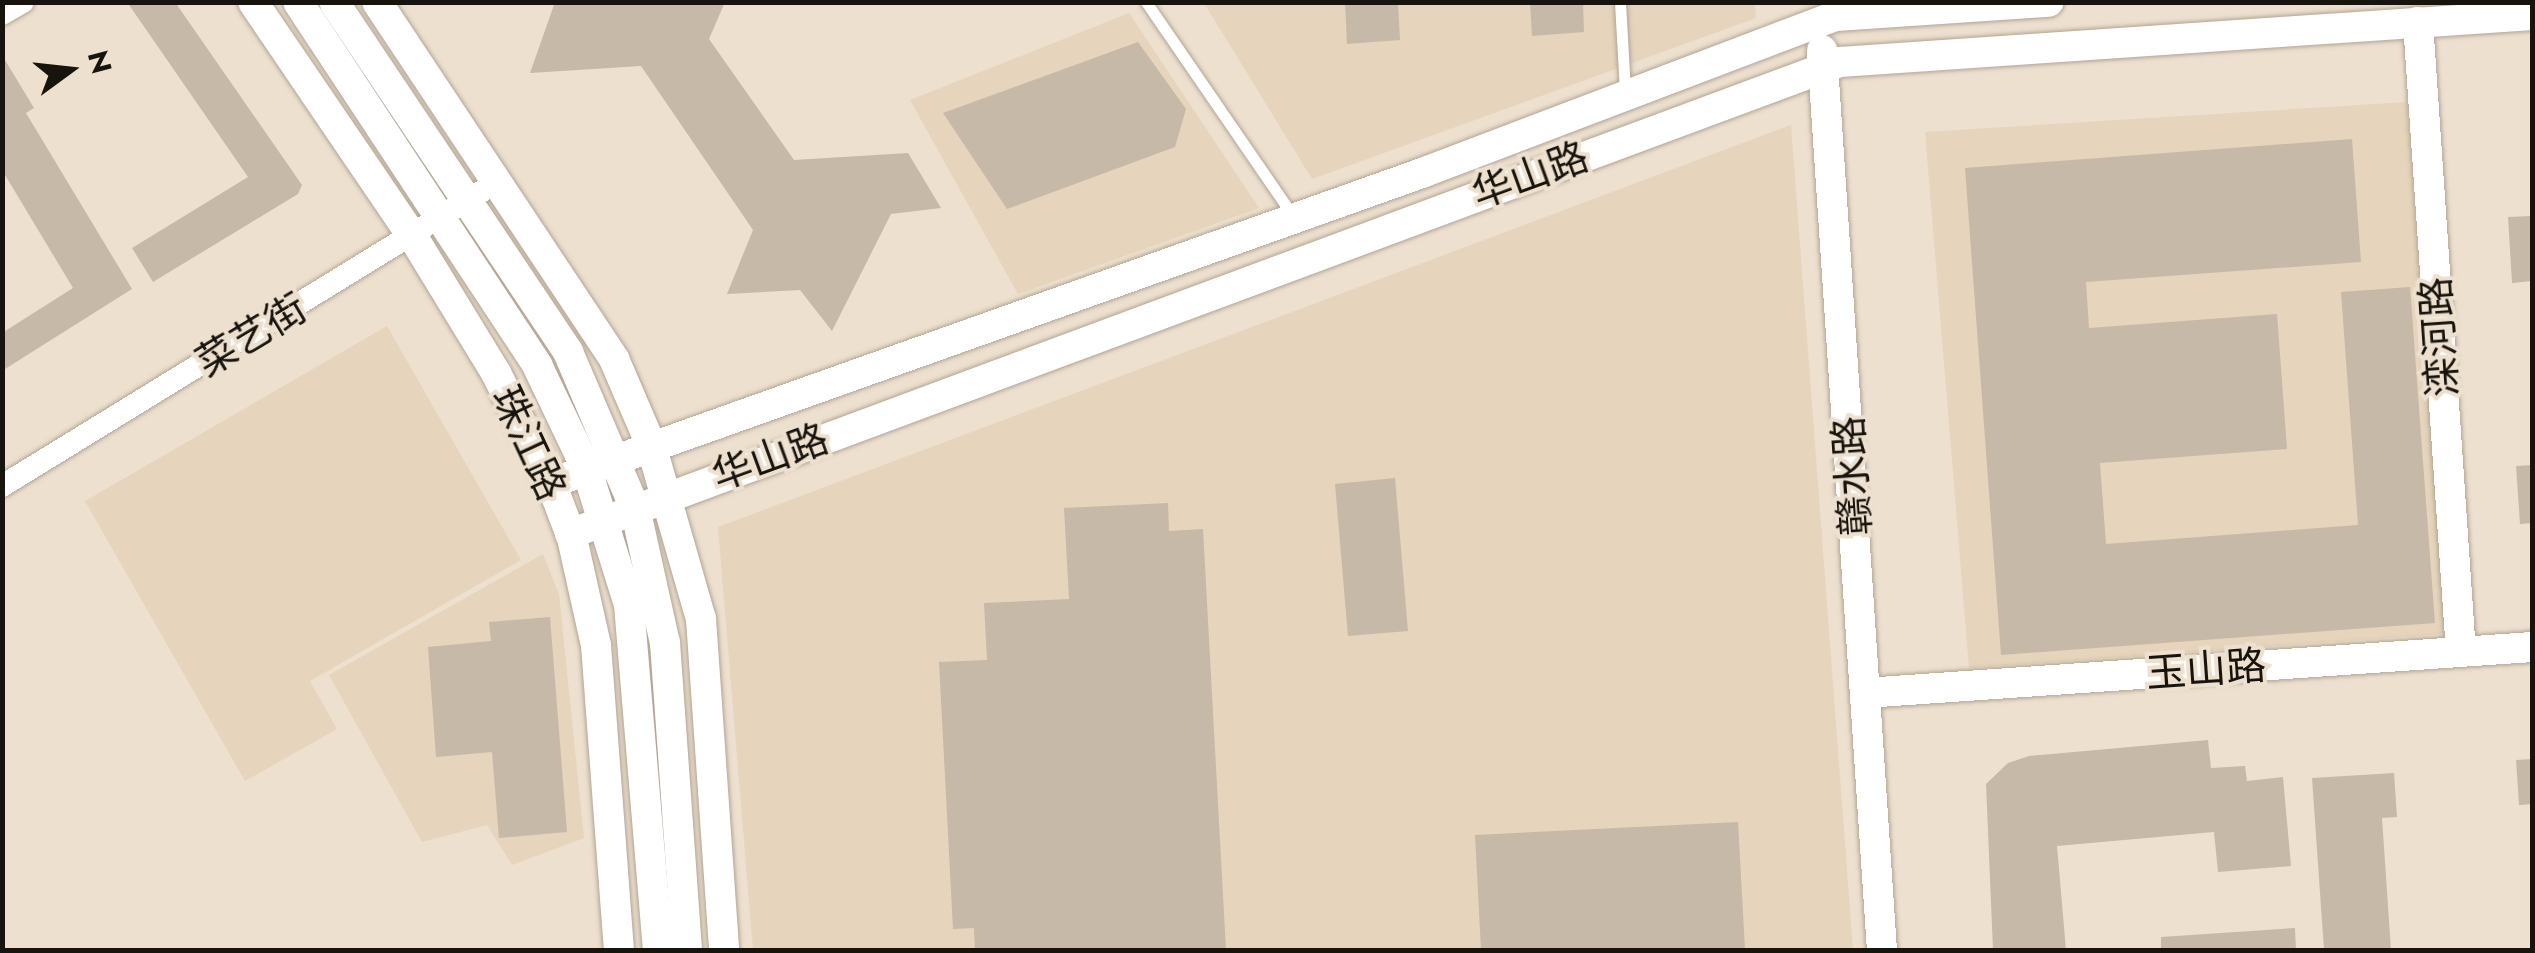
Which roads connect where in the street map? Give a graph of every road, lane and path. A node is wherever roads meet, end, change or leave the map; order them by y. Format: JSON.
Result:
{"nodes":[{"id":1,"x":23,"y":2,"type":"edge"},
{"id":2,"x":253,"y":2,"type":"edge"},
{"id":3,"x":298,"y":2,"type":"edge"},
{"id":4,"x":334,"y":2,"type":"edge"},
{"id":5,"x":376,"y":2,"type":"edge"},
{"id":6,"x":1146,"y":2,"type":"edge"},
{"id":7,"x":1620,"y":2,"type":"edge"},
{"id":8,"x":2049,"y":2,"type":"edge"},
{"id":9,"x":1828,"y":11,"type":"edge"},
{"id":10,"x":2,"y":14,"type":"edge"},
{"id":11,"x":2532,"y":14,"type":"edge"},
{"id":12,"x":2418,"y":22,"type":"junction"},
{"id":13,"x":1832,"y":64,"type":"junction"},
{"id":14,"x":1625,"y":96,"type":"junction"},
{"id":15,"x":498,"y":182,"type":"junction"},
{"id":16,"x":455,"y":209,"type":"junction"},
{"id":17,"x":1294,"y":218,"type":"junction"},
{"id":18,"x":413,"y":237,"type":"junction"},
{"id":19,"x":651,"y":445,"type":"junction"},
{"id":20,"x":601,"y":464,"type":"junction"},
{"id":21,"x":552,"y":483,"type":"junction"},
{"id":22,"x":2,"y":486,"type":"edge"},
{"id":23,"x":666,"y":495,"type":"junction"},
{"id":24,"x":635,"y":508,"type":"junction"},
{"id":25,"x":605,"y":520,"type":"junction"},
{"id":26,"x":570,"y":534,"type":"junction"},
{"id":27,"x":2532,"y":647,"type":"edge"},
{"id":28,"x":2461,"y":652,"type":"junction"},
{"id":29,"x":1880,"y":692,"type":"junction"},
{"id":30,"x":619,"y":950,"type":"edge"},
{"id":31,"x":658,"y":950,"type":"edge"},
{"id":32,"x":687,"y":950,"type":"edge"},
{"id":33,"x":724,"y":950,"type":"edge"},
{"id":34,"x":1882,"y":950,"type":"edge"},
{"id":35,"x":1896,"y":950,"type":"edge"}],
"edges":[{"from":1,"to":10,"type":"street"},
{"from":2,"to":18,"type":"main road","name":"珠江路"},
{"from":3,"to":16,"type":"main road","name":"珠江路"},
{"from":4,"to":16,"type":"main road","name":"珠江路"},
{"from":5,"to":15,"type":"main road"},
{"from":6,"to":17,"type":"lane"},
{"from":7,"to":14,"type":"lane"},
{"from":8,"to":9,"type":"main road","name":"华山路"},
{"from":9,"to":13,"type":"main road","name":"赣水路"},
{"from":9,"to":14,"type":"main road","name":"华山路"},
{"from":11,"to":12,"type":"main road","name":"华山路"},
{"from":12,"to":13,"type":"main road","name":"华山路"},
{"from":12,"to":28,"type":"main road","name":"滦河路"},
{"from":13,"to":23,"type":"main road","name":"华山路"},
{"from":13,"to":29,"type":"main road","name":"赣水路"},
{"from":13,"to":34,"type":"main road","name":"赣水路"},
{"from":14,"to":17,"type":"main road","name":"华山路"},
{"from":15,"to":16,"type":"street","name":"菜艺街"},
{"from":15,"to":19,"type":"main road"},
{"from":16,"to":18,"type":"street","name":"菜艺街"},
{"from":16,"to":20,"type":"main road","name":"珠江路"},
{"from":17,"to":19,"type":"main road","name":"华山路"},
{"from":18,"to":21,"type":"main road","name":"珠江路"},
{"from":18,"to":22,"type":"street","name":"菜艺街"},
{"from":19,"to":20,"type":"main road","name":"华山路"},
{"from":19,"to":23,"type":"main road"},
{"from":20,"to":21,"type":"main road","name":"华山路"},
{"from":20,"to":24,"type":"main road","name":"珠江路"},
{"from":20,"to":25,"type":"main road","name":"珠江路"},
{"from":21,"to":26,"type":"main road","name":"珠江路"},
{"from":23,"to":24,"type":"main road","name":"华山路"},
{"from":23,"to":33,"type":"main road"},
{"from":24,"to":25,"type":"main road","name":"华山路"},
{"from":24,"to":32,"type":"main road","name":"珠江路"},
{"from":25,"to":26,"type":"main road","name":"华山路"},
{"from":25,"to":31,"type":"main road","name":"珠江路"},
{"from":26,"to":30,"type":"main road","name":"珠江路"},
{"from":27,"to":28,"type":"main road","name":"玉山路"},
{"from":28,"to":29,"type":"main road","name":"玉山路"},
{"from":29,"to":35,"type":"main road","name":"赣水路"}]}
